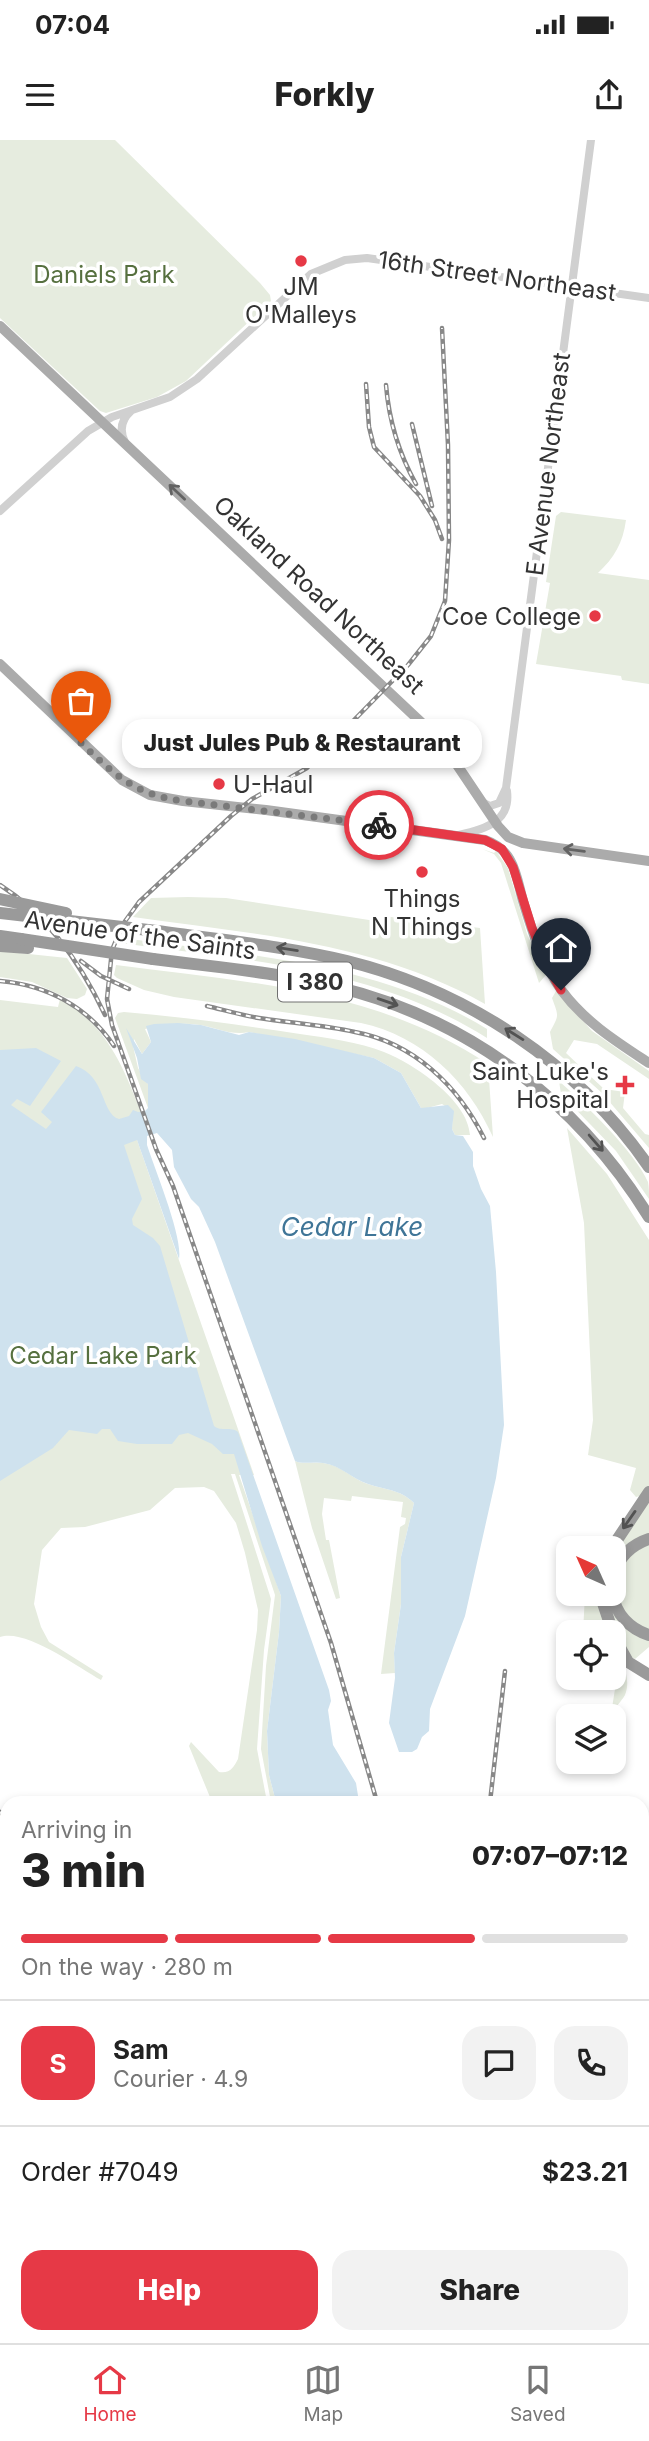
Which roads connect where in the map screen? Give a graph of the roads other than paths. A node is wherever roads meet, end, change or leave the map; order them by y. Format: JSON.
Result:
{"nodes":[{"id":1,"x":591,"y":140,"type":"edge"},
{"id":2,"x":572,"y":287,"type":"junction"},
{"id":3,"x":649,"y":298,"type":"edge"},
{"id":4,"x":0,"y":326,"type":"edge"},
{"id":5,"x":133,"y":409,"type":"junction"},
{"id":6,"x":103,"y":421,"type":"junction"},
{"id":7,"x":125,"y":443,"type":"junction"},
{"id":8,"x":0,"y":511,"type":"edge"},
{"id":9,"x":0,"y":664,"type":"edge"},
{"id":10,"x":506,"y":788,"type":"junction"},
{"id":11,"x":482,"y":802,"type":"junction"},
{"id":12,"x":495,"y":822,"type":"junction"},
{"id":13,"x":456,"y":836,"type":"junction"},
{"id":14,"x":532,"y":844,"type":"junction"},
{"id":15,"x":649,"y":861,"type":"edge"},
{"id":16,"x":513,"y":867,"type":"junction"},
{"id":17,"x":0,"y":899,"type":"edge"},
{"id":18,"x":0,"y":913,"type":"edge"},
{"id":19,"x":118,"y":926,"type":"junction"},
{"id":20,"x":0,"y":936,"type":"edge"},
{"id":21,"x":25,"y":943,"type":"junction"},
{"id":22,"x":0,"y":946,"type":"edge"},
{"id":23,"x":649,"y":1063,"type":"edge"},
{"id":24,"x":649,"y":1167,"type":"edge"},
{"id":25,"x":649,"y":1217,"type":"edge"},
{"id":26,"x":649,"y":1492,"type":"edge"},
{"id":27,"x":620,"y":1536,"type":"edge"},
{"id":28,"x":649,"y":1539,"type":"edge"},
{"id":29,"x":626,"y":1553,"type":"edge"},
{"id":30,"x":616,"y":1606,"type":"edge"},
{"id":31,"x":649,"y":1635,"type":"edge"},
{"id":32,"x":626,"y":1658,"type":"edge"},
{"id":33,"x":649,"y":1675,"type":"edge"}],
"edges":[{"from":1,"to":2,"type":"street","name":"E Avenue Northeast"},
{"from":2,"to":3,"type":"street","name":"16th Street Northeast"},
{"from":2,"to":5,"type":"street","name":"16th Street Northeast"},
{"from":2,"to":10,"type":"street","name":"E Avenue Northeast"},
{"from":4,"to":6,"type":"main road","name":"Oakland Road Northeast"},
{"from":5,"to":6,"type":"street"},
{"from":5,"to":7,"type":"street"},
{"from":6,"to":7,"type":"main road","name":"Oakland Road Northeast"},
{"from":6,"to":8,"type":"street"},
{"from":11,"to":7,"type":"main road","name":"Oakland Road Northeast","one_way":true},
{"from":9,"to":13,"type":"main road"},
{"from":10,"to":11,"type":"street"},
{"from":10,"to":12,"type":"street","name":"E Avenue Northeast"},
{"from":11,"to":12,"type":"main road","name":"Oakland Road Northeast"},
{"from":12,"to":13,"type":"street"},
{"from":12,"to":14,"type":"main road","name":"Oakland Road Northeast"},
{"from":13,"to":16,"type":"main road"},
{"from":15,"to":14,"type":"main road","name":"Oakland Road Northeast","one_way":true},
{"from":14,"to":16,"type":"main road"},
{"from":16,"to":23,"type":"main road"},
{"from":17,"to":19,"type":"highway","bridge":true},
{"from":18,"to":19,"type":"highway","name":"Avenue of the Saints","number":"I 380","bridge":true},
{"from":24,"to":19,"type":"highway","name":"Avenue of the Saints","number":"I 380","one_way":true,"bridge":true},
{"from":20,"to":21,"type":"highway","name":"Avenue of the Saints","number":"I 380"},
{"from":21,"to":22,"type":"highway"},
{"from":21,"to":25,"type":"highway","name":"Avenue of the Saints","number":"I 380","one_way":true,"bridge":true},
{"from":26,"to":27,"type":"highway","one_way":true},
{"from":28,"to":29,"type":"highway"},
{"from":30,"to":31,"type":"highway"},
{"from":32,"to":33,"type":"highway"}]}
